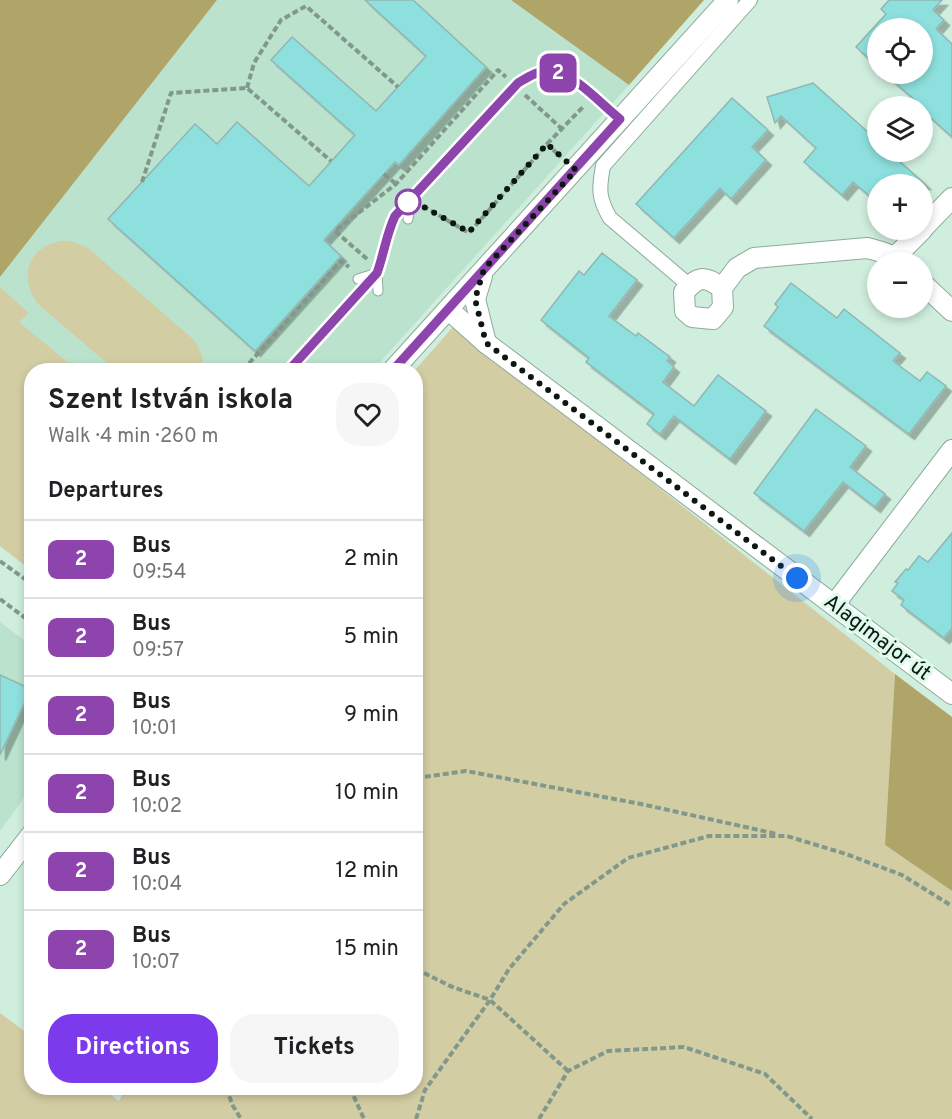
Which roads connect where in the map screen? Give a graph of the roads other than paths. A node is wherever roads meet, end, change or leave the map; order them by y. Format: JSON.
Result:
{"nodes":[{"id":1,"x":729,"y":0,"type":"edge"},
{"id":2,"x":750,"y":0,"type":"edge"},
{"id":3,"x":620,"y":119,"type":"junction"},
{"id":4,"x":952,"y":198,"type":"edge"},
{"id":5,"x":411,"y":199,"type":"junction"},
{"id":6,"x":933,"y":218,"type":"edge"},
{"id":7,"x":408,"y":219,"type":"dead end"},
{"id":8,"x":913,"y":240,"type":"edge"},
{"id":9,"x":877,"y":252,"type":"edge"},
{"id":10,"x":904,"y":252,"type":"edge"},
{"id":11,"x":484,"y":269,"type":"junction"},
{"id":12,"x":377,"y":273,"type":"junction"},
{"id":13,"x":358,"y":279,"type":"dead end"},
{"id":14,"x":690,"y":286,"type":"junction"},
{"id":15,"x":722,"y":288,"type":"junction"},
{"id":16,"x":378,"y":291,"type":"dead end"},
{"id":17,"x":933,"y":294,"type":"edge"},
{"id":18,"x":449,"y":310,"type":"junction"},
{"id":19,"x":952,"y":311,"type":"edge"},
{"id":20,"x":486,"y":343,"type":"junction"},
{"id":21,"x":295,"y":363,"type":"edge"},
{"id":22,"x":400,"y":363,"type":"edge"},
{"id":23,"x":952,"y":450,"type":"edge"},
{"id":24,"x":834,"y":605,"type":"junction"},
{"id":25,"x":952,"y":694,"type":"edge"},
{"id":26,"x":24,"y":844,"type":"edge"},
{"id":27,"x":0,"y":875,"type":"edge"}],
"edges":[{"from":1,"to":3,"type":"street"},
{"from":2,"to":14,"type":"street"},
{"from":3,"to":5,"type":"lane"},
{"from":3,"to":11,"type":"street"},
{"from":4,"to":6,"type":"street"},
{"from":5,"to":7,"type":"lane"},
{"from":5,"to":12,"type":"lane"},
{"from":8,"to":10,"type":"street"},
{"from":9,"to":15,"type":"street"},
{"from":11,"to":18,"type":"street"},
{"from":11,"to":20,"type":"street"},
{"from":12,"to":13,"type":"lane"},
{"from":12,"to":16,"type":"lane"},
{"from":12,"to":21,"type":"lane"},
{"from":14,"to":15,"type":"street"},
{"from":14,"to":15,"type":"street"},
{"from":17,"to":19,"type":"street"},
{"from":18,"to":20,"type":"street","name":"Alagimajor út"},
{"from":18,"to":22,"type":"street"},
{"from":20,"to":24,"type":"street","name":"Alagimajor út"},
{"from":23,"to":24,"type":"street"},
{"from":24,"to":25,"type":"street","name":"Alagimajor út"},
{"from":26,"to":27,"type":"street"}]}
